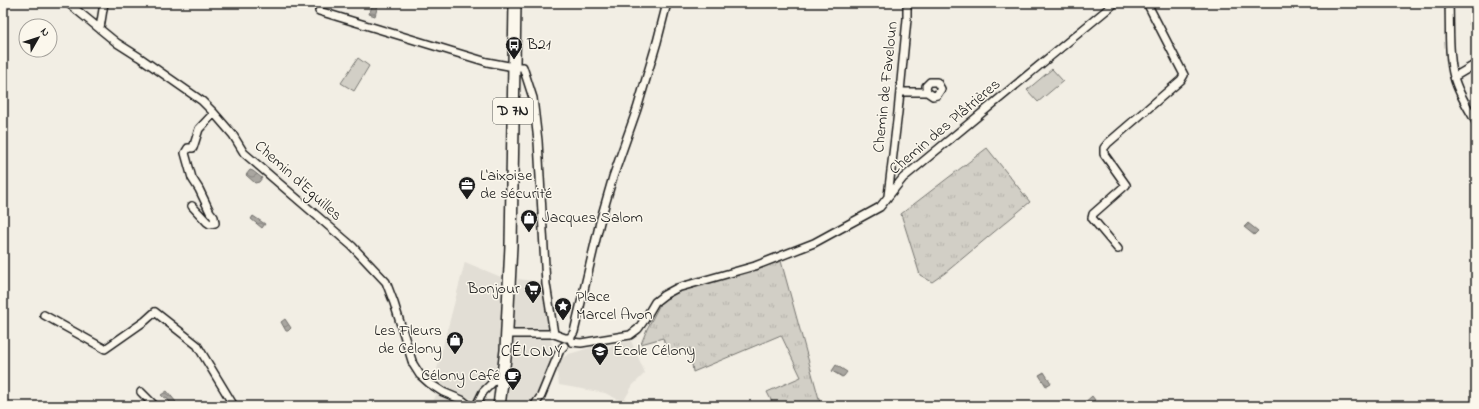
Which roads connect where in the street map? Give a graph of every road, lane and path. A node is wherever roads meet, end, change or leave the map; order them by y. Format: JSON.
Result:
{"nodes":[{"id":1,"x":68,"y":3,"type":"edge"},
{"id":2,"x":104,"y":3,"type":"edge"},
{"id":3,"x":515,"y":3,"type":"edge"},
{"id":4,"x":667,"y":3,"type":"edge"},
{"id":5,"x":907,"y":3,"type":"edge"},
{"id":6,"x":1115,"y":3,"type":"edge"},
{"id":7,"x":1147,"y":3,"type":"edge"},
{"id":8,"x":1449,"y":3,"type":"edge"},
{"id":9,"x":319,"y":11,"type":"dead end"},
{"id":10,"x":100,"y":28,"type":"junction"},
{"id":11,"x":1476,"y":64,"type":"edge"},
{"id":12,"x":514,"y":67,"type":"junction"},
{"id":13,"x":1454,"y":77,"type":"junction"},
{"id":14,"x":900,"y":92,"type":"junction"},
{"id":15,"x":927,"y":92,"type":"dead end"},
{"id":16,"x":214,"y":113,"type":"junction"},
{"id":17,"x":1476,"y":122,"type":"edge"},
{"id":18,"x":888,"y":198,"type":"junction"},
{"id":19,"x":192,"y":206,"type":"dead end"},
{"id":20,"x":1118,"y":249,"type":"dead end"},
{"id":21,"x":44,"y":315,"type":"dead end"},
{"id":22,"x":509,"y":334,"type":"junction"},
{"id":23,"x":554,"y":334,"type":"junction"},
{"id":24,"x":569,"y":340,"type":"junction"},
{"id":25,"x":503,"y":379,"type":"junction"},
{"id":26,"x":141,"y":392,"type":"dead end"},
{"id":27,"x":155,"y":406,"type":"edge"},
{"id":28,"x":234,"y":406,"type":"edge"},
{"id":29,"x":470,"y":406,"type":"edge"},
{"id":30,"x":476,"y":406,"type":"edge"},
{"id":31,"x":500,"y":406,"type":"edge"},
{"id":32,"x":505,"y":406,"type":"edge"},
{"id":33,"x":534,"y":406,"type":"edge"}],
"edges":[{"from":1,"to":10,"type":"street","name":"Chemin d'Eguilles"},
{"from":2,"to":10,"type":"street"},
{"from":3,"to":12,"type":"main road","number":"D 7N"},
{"from":4,"to":24,"type":"street"},
{"from":5,"to":14,"type":"street","name":"Chemin de Faveloun"},
{"from":6,"to":18,"type":"street","name":"Chemin des Plâtrières"},
{"from":7,"to":20,"type":"street"},
{"from":8,"to":13,"type":"street"},
{"from":9,"to":12,"type":"street"},
{"from":10,"to":16,"type":"street","name":"Chemin d'Eguilles"},
{"from":11,"to":13,"type":"street"},
{"from":12,"to":22,"type":"main road","number":"D 7N"},
{"from":12,"to":23,"type":"street"},
{"from":13,"to":17,"type":"street"},
{"from":14,"to":15,"type":"street"},
{"from":14,"to":18,"type":"street","name":"Chemin de Faveloun"},
{"from":16,"to":19,"type":"street"},
{"from":16,"to":29,"type":"street","name":"Chemin d'Eguilles"},
{"from":18,"to":24,"type":"street","name":"Chemin des Plâtrières"},
{"from":21,"to":28,"type":"street"},
{"from":22,"to":23,"type":"street"},
{"from":22,"to":25,"type":"main road","number":"D 7N"},
{"from":22,"to":32,"type":"main road","number":"D 7N"},
{"from":23,"to":24,"type":"street"},
{"from":24,"to":33,"type":"street"},
{"from":25,"to":30,"type":"street"},
{"from":25,"to":31,"type":"main road","number":"D 7N"},
{"from":26,"to":27,"type":"street"}]}
